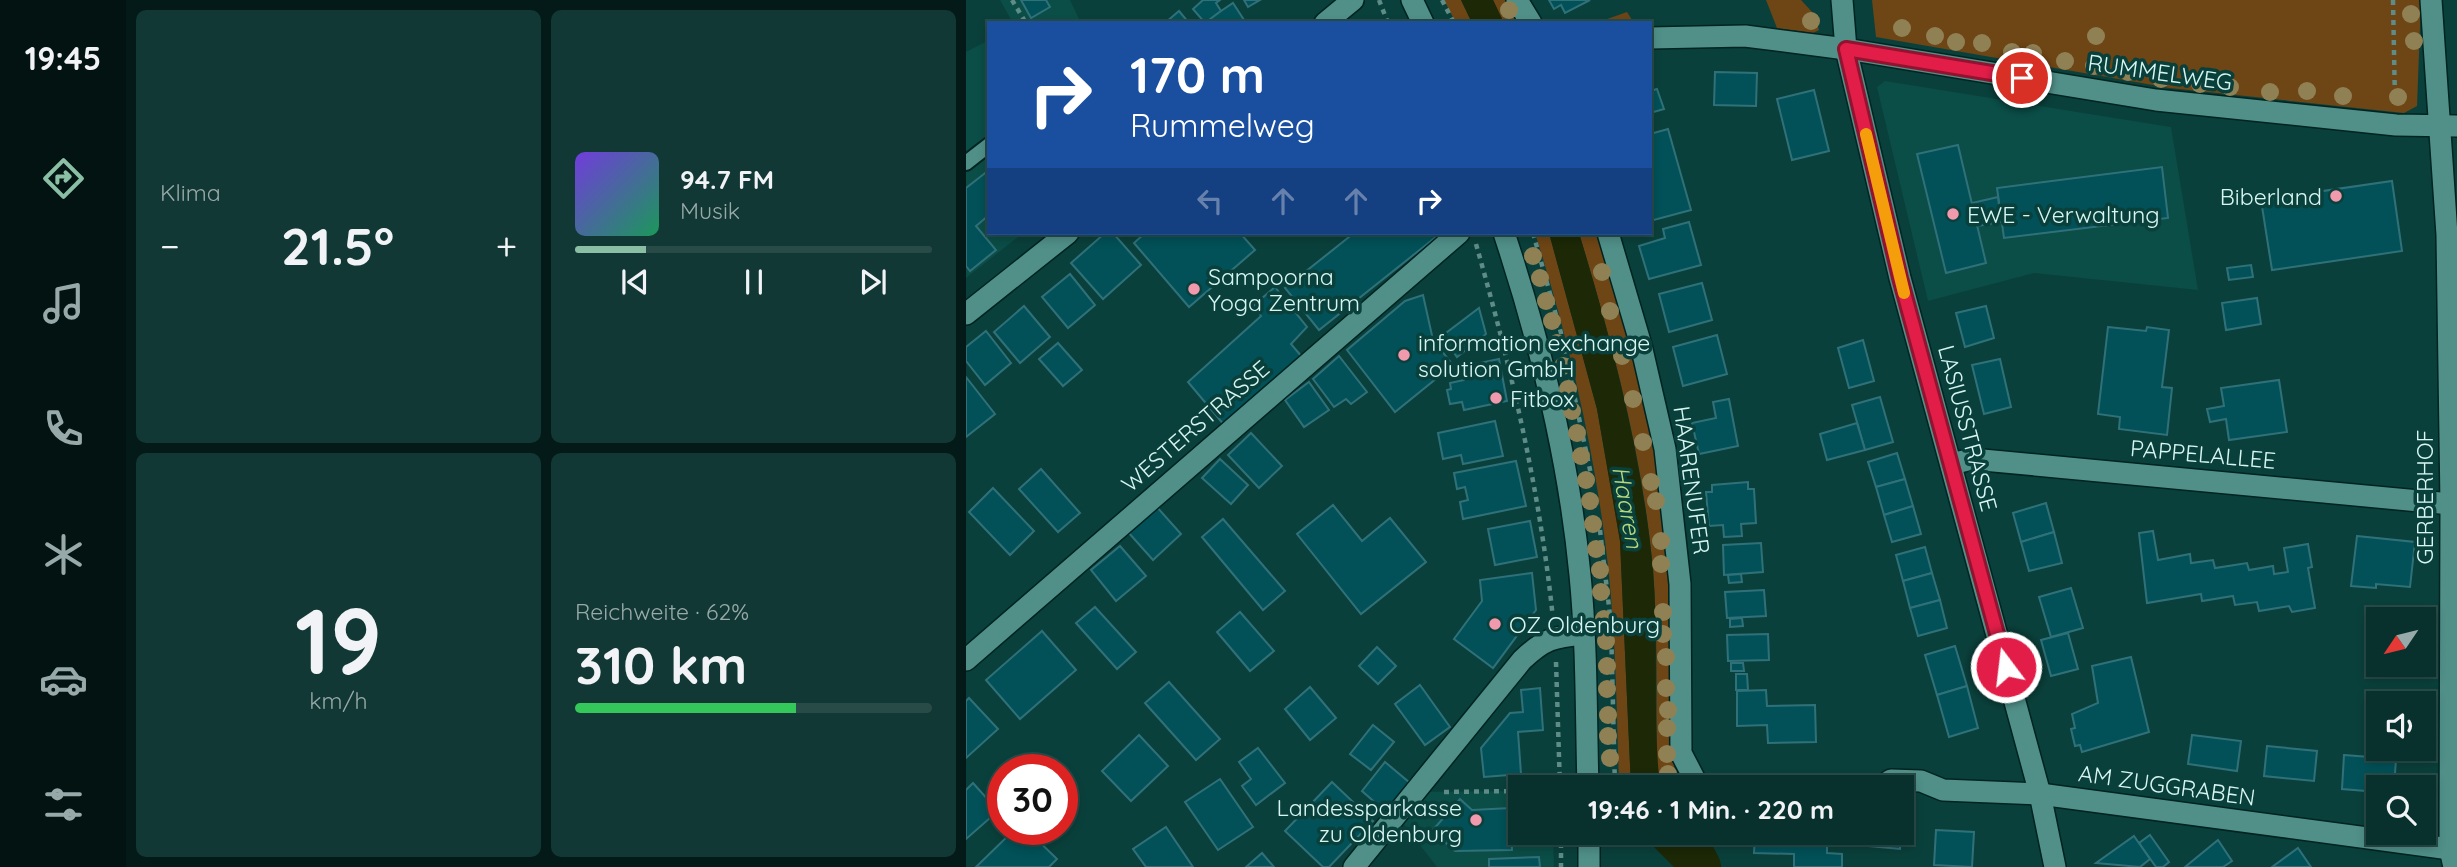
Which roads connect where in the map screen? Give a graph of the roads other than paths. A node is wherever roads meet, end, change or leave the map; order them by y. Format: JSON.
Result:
{"nodes":[{"id":1,"x":1353,"y":0,"type":"edge"},
{"id":2,"x":1412,"y":0,"type":"edge"},
{"id":3,"x":1517,"y":0,"type":"edge"},
{"id":4,"x":1842,"y":0,"type":"edge"},
{"id":5,"x":2431,"y":0,"type":"edge"},
{"id":6,"x":1327,"y":21,"type":"edge"},
{"id":7,"x":1422,"y":21,"type":"edge"},
{"id":8,"x":1530,"y":21,"type":"edge"},
{"id":9,"x":1652,"y":38,"type":"edge"},
{"id":10,"x":1846,"y":49,"type":"junction"},
{"id":11,"x":2448,"y":126,"type":"edge"},
{"id":12,"x":987,"y":147,"type":"edge"},
{"id":13,"x":966,"y":163,"type":"edge"},
{"id":14,"x":1065,"y":235,"type":"edge"},
{"id":15,"x":1458,"y":235,"type":"edge"},
{"id":16,"x":1505,"y":235,"type":"edge"},
{"id":17,"x":1609,"y":235,"type":"edge"},
{"id":18,"x":969,"y":304,"type":"edge"},
{"id":19,"x":1951,"y":464,"type":"junction"},
{"id":20,"x":2451,"y":504,"type":"junction"},
{"id":21,"x":1583,"y":634,"type":"junction"},
{"id":22,"x":966,"y":660,"type":"edge"},
{"id":23,"x":1588,"y":775,"type":"edge"},
{"id":24,"x":1695,"y":775,"type":"edge"},
{"id":25,"x":1914,"y":781,"type":"edge"},
{"id":26,"x":2040,"y":794,"type":"junction"},
{"id":27,"x":1589,"y":845,"type":"edge"},
{"id":28,"x":2452,"y":858,"type":"edge"},
{"id":29,"x":1354,"y":867,"type":"edge"},
{"id":30,"x":1589,"y":867,"type":"edge"},
{"id":31,"x":2055,"y":867,"type":"edge"}],
"edges":[{"from":1,"to":6,"type":"street"},
{"from":2,"to":7,"type":"street"},
{"from":3,"to":8,"type":"street"},
{"from":4,"to":10,"type":"street","name":"LASIUSSTRASSE"},
{"from":5,"to":11,"type":"street","name":"GERBERHOF"},
{"from":9,"to":10,"type":"street","name":"RUMMELWEG"},
{"from":10,"to":11,"type":"street","name":"RUMMELWEG"},
{"from":10,"to":19,"type":"street","name":"LASIUSSTRASSE"},
{"from":11,"to":20,"type":"street","name":"GERBERHOF"},
{"from":12,"to":13,"type":"lane"},
{"from":14,"to":18,"type":"street"},
{"from":15,"to":22,"type":"street","name":"WESTERSTRASSE"},
{"from":16,"to":21,"type":"street"},
{"from":17,"to":24,"type":"street","name":"HAARENUFER"},
{"from":19,"to":20,"type":"street","name":"PAPPELALLEE"},
{"from":19,"to":26,"type":"street","name":"LASIUSSTRASSE"},
{"from":20,"to":28,"type":"street","name":"GERBERHOF"},
{"from":21,"to":23,"type":"street"},
{"from":21,"to":29,"type":"street"},
{"from":25,"to":26,"type":"street","name":"AM ZUGGRABEN"},
{"from":26,"to":28,"type":"street","name":"AM ZUGGRABEN"},
{"from":26,"to":31,"type":"street","name":"LASIUSSTRASSE"},
{"from":27,"to":30,"type":"street"}]}
